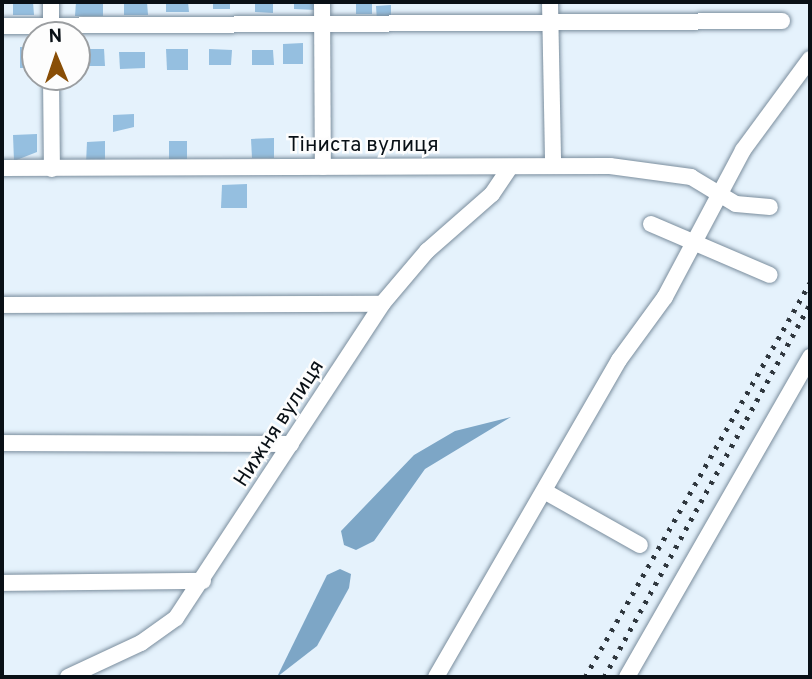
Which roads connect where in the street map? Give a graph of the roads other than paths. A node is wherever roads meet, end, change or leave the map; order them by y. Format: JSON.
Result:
{"nodes":[{"id":1,"x":51,"y":2,"type":"edge"},
{"id":2,"x":322,"y":2,"type":"edge"},
{"id":3,"x":550,"y":2,"type":"edge"},
{"id":4,"x":51,"y":21,"type":"edge"},
{"id":5,"x":782,"y":21,"type":"dead end"},
{"id":6,"x":550,"y":23,"type":"junction"},
{"id":7,"x":322,"y":25,"type":"junction"},
{"id":8,"x":2,"y":26,"type":"edge"},
{"id":9,"x":21,"y":28,"type":"edge"},
{"id":10,"x":91,"y":30,"type":"edge"},
{"id":11,"x":810,"y":59,"type":"edge"},
{"id":12,"x":51,"y":91,"type":"edge"},
{"id":13,"x":553,"y":164,"type":"junction"},
{"id":14,"x":323,"y":167,"type":"junction"},
{"id":15,"x":510,"y":167,"type":"junction"},
{"id":16,"x":2,"y":169,"type":"edge"},
{"id":17,"x":52,"y":169,"type":"junction"},
{"id":18,"x":719,"y":192,"type":"junction"},
{"id":19,"x":770,"y":207,"type":"dead end"},
{"id":20,"x":651,"y":224,"type":"dead end"},
{"id":21,"x":691,"y":243,"type":"junction"},
{"id":22,"x":770,"y":275,"type":"dead end"},
{"id":23,"x":382,"y":304,"type":"junction"},
{"id":24,"x":2,"y":305,"type":"edge"},
{"id":25,"x":810,"y":356,"type":"edge"},
{"id":26,"x":2,"y":443,"type":"edge"},
{"id":27,"x":291,"y":444,"type":"junction"},
{"id":28,"x":544,"y":491,"type":"junction"},
{"id":29,"x":640,"y":545,"type":"dead end"},
{"id":30,"x":203,"y":581,"type":"junction"},
{"id":31,"x":2,"y":583,"type":"edge"},
{"id":32,"x":68,"y":677,"type":"edge"},
{"id":33,"x":436,"y":677,"type":"edge"},
{"id":34,"x":627,"y":677,"type":"edge"}],
"edges":[{"from":1,"to":4,"type":"street"},
{"from":2,"to":7,"type":"street"},
{"from":3,"to":6,"type":"street"},
{"from":5,"to":6,"type":"street"},
{"from":6,"to":7,"type":"street"},
{"from":6,"to":13,"type":"street"},
{"from":7,"to":10,"type":"street"},
{"from":7,"to":14,"type":"street"},
{"from":8,"to":9,"type":"street"},
{"from":11,"to":18,"type":"street"},
{"from":12,"to":17,"type":"street"},
{"from":13,"to":15,"type":"street","name":"Тіниста вулиця"},
{"from":13,"to":18,"type":"street","name":"Тіниста вулиця"},
{"from":14,"to":15,"type":"street","name":"Тіниста вулиця"},
{"from":14,"to":17,"type":"street","name":"Тіниста вулиця"},
{"from":15,"to":23,"type":"street","name":"Нижня вулиця"},
{"from":16,"to":17,"type":"street","name":"Тіниста вулиця"},
{"from":18,"to":19,"type":"street","name":"Тіниста вулиця"},
{"from":18,"to":21,"type":"street"},
{"from":20,"to":21,"type":"street"},
{"from":21,"to":22,"type":"street"},
{"from":21,"to":28,"type":"street"},
{"from":23,"to":24,"type":"street"},
{"from":23,"to":27,"type":"street","name":"Нижня вулиця"},
{"from":25,"to":34,"type":"street"},
{"from":26,"to":27,"type":"street"},
{"from":27,"to":30,"type":"street","name":"Нижня вулиця"},
{"from":28,"to":29,"type":"street"},
{"from":28,"to":33,"type":"street"},
{"from":30,"to":31,"type":"street"},
{"from":30,"to":32,"type":"street","name":"Нижня вулиця"}]}
